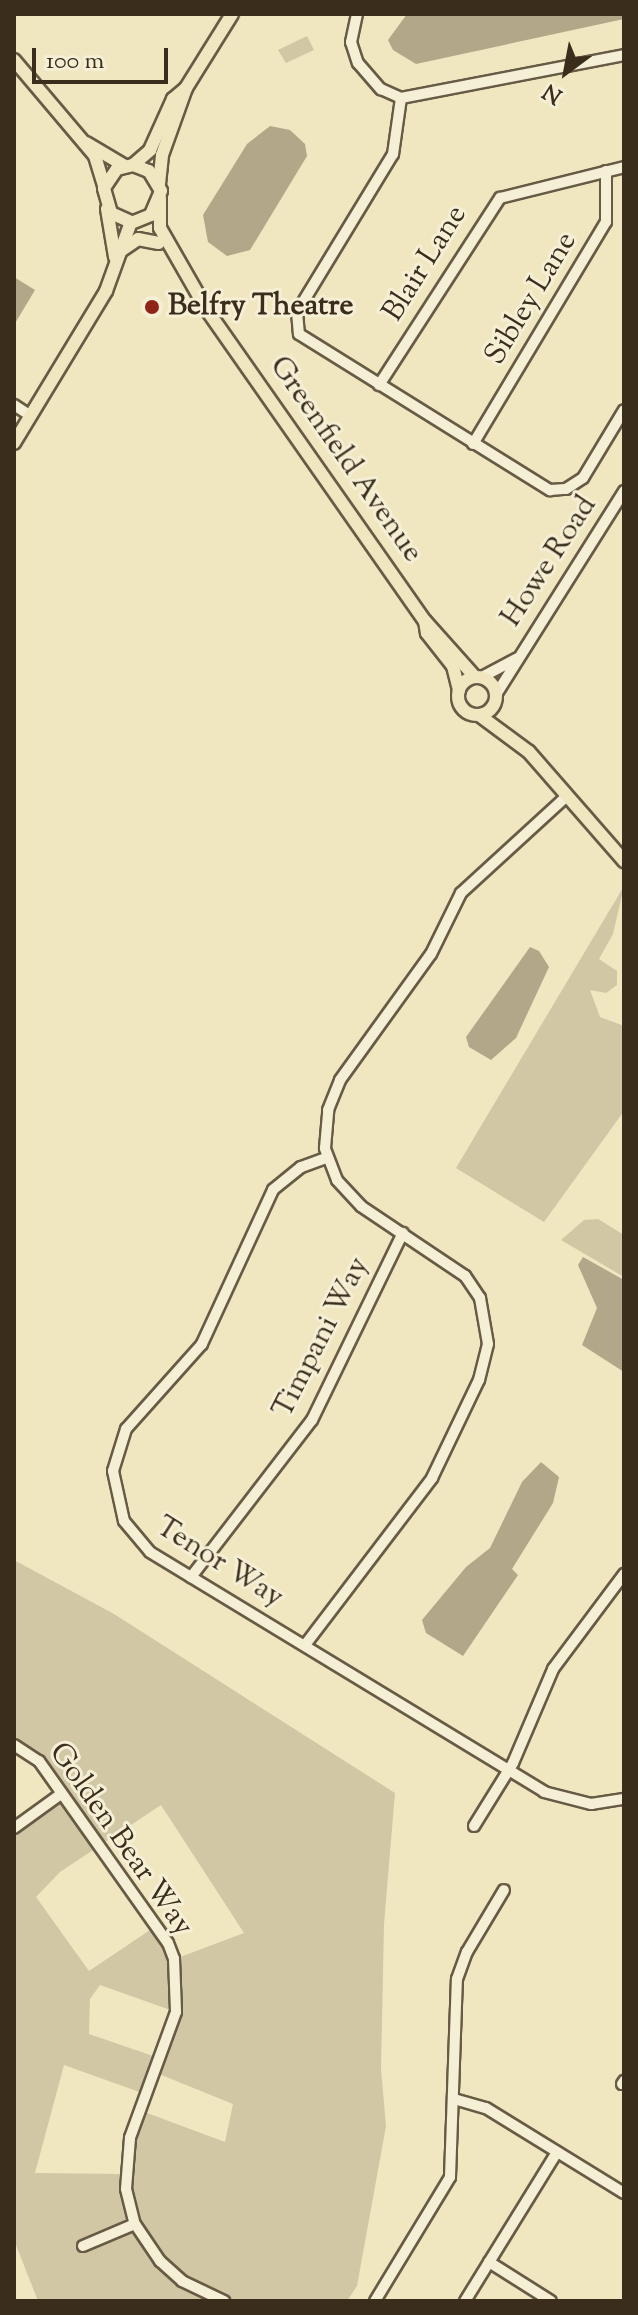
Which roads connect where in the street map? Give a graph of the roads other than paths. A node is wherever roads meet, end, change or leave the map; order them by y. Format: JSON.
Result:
{"nodes":[{"id":1,"x":232,"y":14,"type":"edge"},
{"id":2,"x":357,"y":14,"type":"edge"},
{"id":3,"x":624,"y":55,"type":"edge"},
{"id":4,"x":14,"y":60,"type":"edge"},
{"id":5,"x":186,"y":88,"type":"junction"},
{"id":6,"x":401,"y":98,"type":"junction"},
{"id":7,"x":84,"y":142,"type":"junction"},
{"id":8,"x":129,"y":166,"type":"junction"},
{"id":9,"x":624,"y":167,"type":"edge"},
{"id":10,"x":606,"y":171,"type":"junction"},
{"id":11,"x":159,"y":184,"type":"junction"},
{"id":12,"x":104,"y":188,"type":"junction"},
{"id":13,"x":160,"y":198,"type":"junction"},
{"id":14,"x":106,"y":206,"type":"junction"},
{"id":15,"x":133,"y":222,"type":"junction"},
{"id":16,"x":164,"y":246,"type":"junction"},
{"id":17,"x":115,"y":257,"type":"junction"},
{"id":18,"x":379,"y":385,"type":"junction"},
{"id":19,"x":14,"y":405,"type":"edge"},
{"id":20,"x":624,"y":410,"type":"edge"},
{"id":21,"x":31,"y":416,"type":"junction"},
{"id":22,"x":14,"y":443,"type":"edge"},
{"id":23,"x":473,"y":444,"type":"junction"},
{"id":24,"x":624,"y":491,"type":"edge"},
{"id":25,"x":425,"y":621,"type":"junction"},
{"id":26,"x":517,"y":658,"type":"junction"},
{"id":27,"x":479,"y":677,"type":"junction"},
{"id":28,"x":459,"y":690,"type":"junction"},
{"id":29,"x":496,"y":696,"type":"junction"},
{"id":30,"x":479,"y":715,"type":"junction"},
{"id":31,"x":529,"y":752,"type":"junction"},
{"id":32,"x":567,"y":796,"type":"junction"},
{"id":33,"x":624,"y":861,"type":"edge"},
{"id":34,"x":326,"y":1158,"type":"junction"},
{"id":35,"x":403,"y":1233,"type":"junction"},
{"id":36,"x":624,"y":1574,"type":"edge"},
{"id":37,"x":191,"y":1577,"type":"junction"},
{"id":38,"x":305,"y":1645,"type":"junction"},
{"id":39,"x":14,"y":1745,"type":"edge"},
{"id":40,"x":509,"y":1770,"type":"junction"},
{"id":41,"x":61,"y":1794,"type":"junction"},
{"id":42,"x":624,"y":1799,"type":"edge"},
{"id":43,"x":474,"y":1826,"type":"dead end"},
{"id":44,"x":14,"y":1828,"type":"edge"},
{"id":45,"x":504,"y":1890,"type":"dead end"},
{"id":46,"x":454,"y":2099,"type":"junction"},
{"id":47,"x":557,"y":2152,"type":"junction"},
{"id":48,"x":624,"y":2193,"type":"edge"},
{"id":49,"x":135,"y":2224,"type":"junction"},
{"id":50,"x":83,"y":2246,"type":"dead end"},
{"id":51,"x":489,"y":2262,"type":"junction"},
{"id":52,"x":224,"y":2301,"type":"edge"},
{"id":53,"x":375,"y":2301,"type":"edge"},
{"id":54,"x":465,"y":2301,"type":"edge"},
{"id":55,"x":551,"y":2301,"type":"edge"}],
"edges":[{"from":1,"to":5,"type":"main road"},
{"from":2,"to":6,"type":"street"},
{"from":3,"to":6,"type":"street"},
{"from":4,"to":7,"type":"main road"},
{"from":5,"to":8,"type":"main road"},
{"from":5,"to":11,"type":"main road"},
{"from":6,"to":18,"type":"street"},
{"from":7,"to":8,"type":"main road"},
{"from":7,"to":12,"type":"main road"},
{"from":8,"to":11,"type":"main road"},
{"from":8,"to":12,"type":"main road"},
{"from":9,"to":10,"type":"street","name":"Blair Lane"},
{"from":10,"to":18,"type":"street","name":"Blair Lane"},
{"from":10,"to":23,"type":"street","name":"Sibley Lane"},
{"from":11,"to":13,"type":"main road"},
{"from":12,"to":14,"type":"main road"},
{"from":13,"to":15,"type":"main road"},
{"from":13,"to":16,"type":"main road","name":"Greenfield Avenue"},
{"from":14,"to":15,"type":"main road"},
{"from":14,"to":17,"type":"main road"},
{"from":15,"to":16,"type":"main road","name":"Greenfield Avenue"},
{"from":15,"to":17,"type":"main road"},
{"from":16,"to":17,"type":"main road"},
{"from":16,"to":25,"type":"main road","name":"Greenfield Avenue"},
{"from":17,"to":21,"type":"main road"},
{"from":18,"to":23,"type":"street"},
{"from":19,"to":21,"type":"street"},
{"from":20,"to":23,"type":"street"},
{"from":21,"to":22,"type":"main road"},
{"from":24,"to":26,"type":"street","name":"Howe Road"},
{"from":25,"to":27,"type":"main road","name":"Greenfield Avenue"},
{"from":25,"to":28,"type":"main road","name":"Greenfield Avenue"},
{"from":26,"to":27,"type":"street","name":"Howe Road"},
{"from":26,"to":29,"type":"street","name":"Howe Road"},
{"from":27,"to":28,"type":"main road"},
{"from":27,"to":29,"type":"main road","name":"Greenfield Avenue"},
{"from":28,"to":30,"type":"main road","name":"Greenfield Avenue"},
{"from":29,"to":30,"type":"main road"},
{"from":29,"to":31,"type":"main road"},
{"from":30,"to":31,"type":"main road"},
{"from":31,"to":32,"type":"main road"},
{"from":32,"to":33,"type":"main road"},
{"from":32,"to":34,"type":"street"},
{"from":34,"to":35,"type":"street"},
{"from":34,"to":37,"type":"street","name":"Tenor Way"},
{"from":35,"to":37,"type":"street","name":"Timpani Way"},
{"from":35,"to":38,"type":"street"},
{"from":36,"to":40,"type":"street"},
{"from":37,"to":38,"type":"street","name":"Tenor Way"},
{"from":38,"to":40,"type":"street","name":"Tenor Way"},
{"from":39,"to":41,"type":"street","name":"Golden Bear Way"},
{"from":40,"to":42,"type":"street","name":"Tenor Way"},
{"from":40,"to":43,"type":"street"},
{"from":41,"to":44,"type":"street"},
{"from":41,"to":49,"type":"street","name":"Golden Bear Way"},
{"from":45,"to":46,"type":"street"},
{"from":46,"to":47,"type":"street"},
{"from":46,"to":53,"type":"street"},
{"from":47,"to":48,"type":"street"},
{"from":47,"to":51,"type":"street"},
{"from":49,"to":50,"type":"street"},
{"from":49,"to":52,"type":"street","name":"Golden Bear Way"},
{"from":51,"to":54,"type":"street"},
{"from":51,"to":55,"type":"street"}]}
